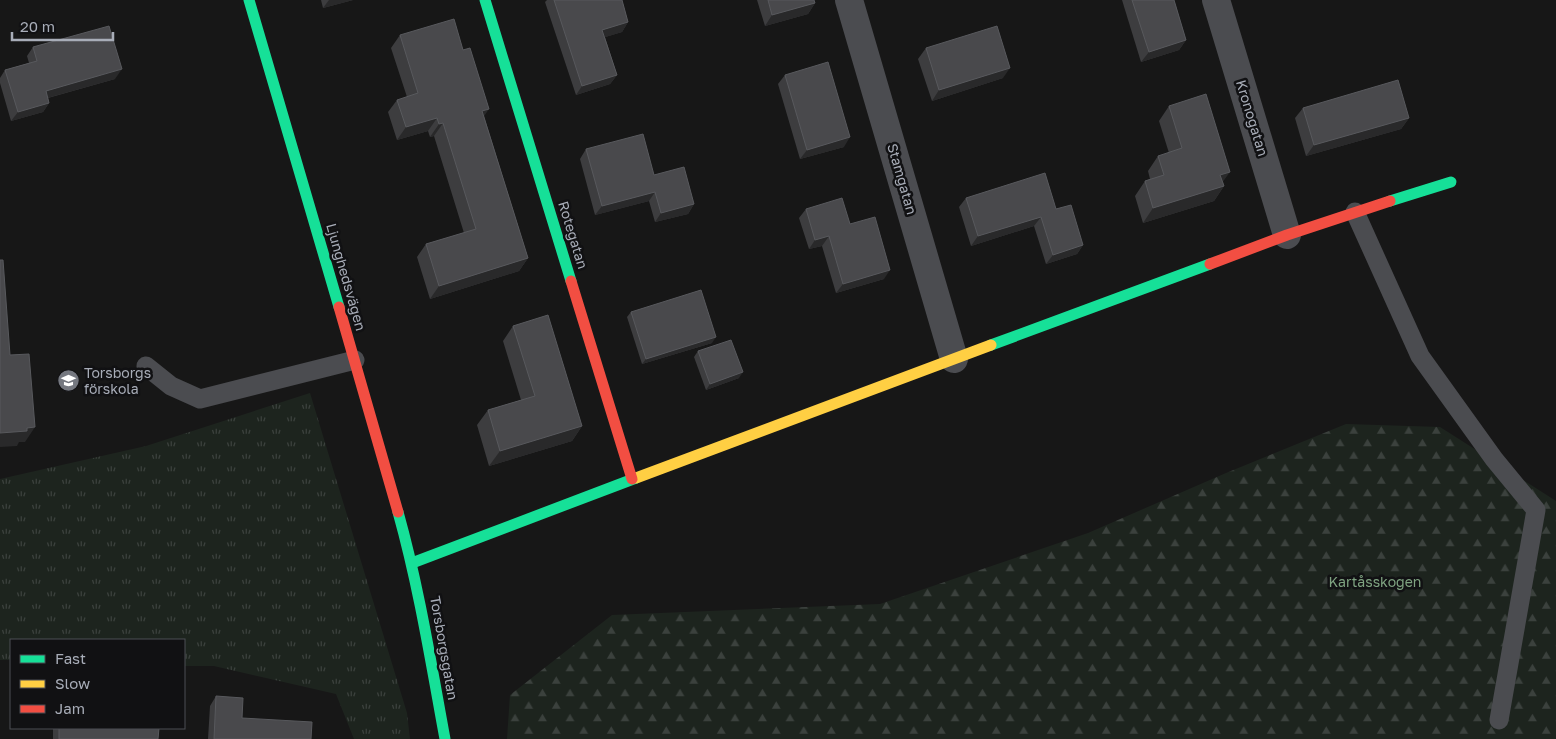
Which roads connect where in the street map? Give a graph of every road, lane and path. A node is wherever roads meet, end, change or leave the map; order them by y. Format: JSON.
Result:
{"nodes":[{"id":1,"x":249,"y":0,"type":"edge"},
{"id":2,"x":485,"y":0,"type":"edge"},
{"id":3,"x":849,"y":0,"type":"edge"},
{"id":4,"x":1216,"y":0,"type":"edge"},
{"id":5,"x":1452,"y":182,"type":"dead end"},
{"id":6,"x":1355,"y":212,"type":"junction"},
{"id":7,"x":1287,"y":236,"type":"junction"},
{"id":8,"x":954,"y":359,"type":"junction"},
{"id":9,"x":355,"y":360,"type":"junction"},
{"id":10,"x":146,"y":366,"type":"dead end"},
{"id":11,"x":632,"y":479,"type":"junction"},
{"id":12,"x":412,"y":562,"type":"junction"},
{"id":13,"x":1499,"y":720,"type":"dead end"},
{"id":14,"x":445,"y":739,"type":"edge"}],
"edges":[{"from":1,"to":9,"type":"street","name":"Ljunghedsvägen"},
{"from":2,"to":11,"type":"street","name":"Rotegatan"},
{"from":3,"to":8,"type":"street","name":"Stamgatan"},
{"from":4,"to":7,"type":"street","name":"Kronogatan"},
{"from":5,"to":6,"type":"street"},
{"from":6,"to":7,"type":"street"},
{"from":6,"to":13,"type":"lane"},
{"from":7,"to":8,"type":"street"},
{"from":8,"to":11,"type":"street"},
{"from":9,"to":10,"type":"lane"},
{"from":9,"to":12,"type":"street","name":"Ljunghedsvägen"},
{"from":11,"to":12,"type":"street"},
{"from":12,"to":14,"type":"street","name":"Torsborgsgatan"}]}
